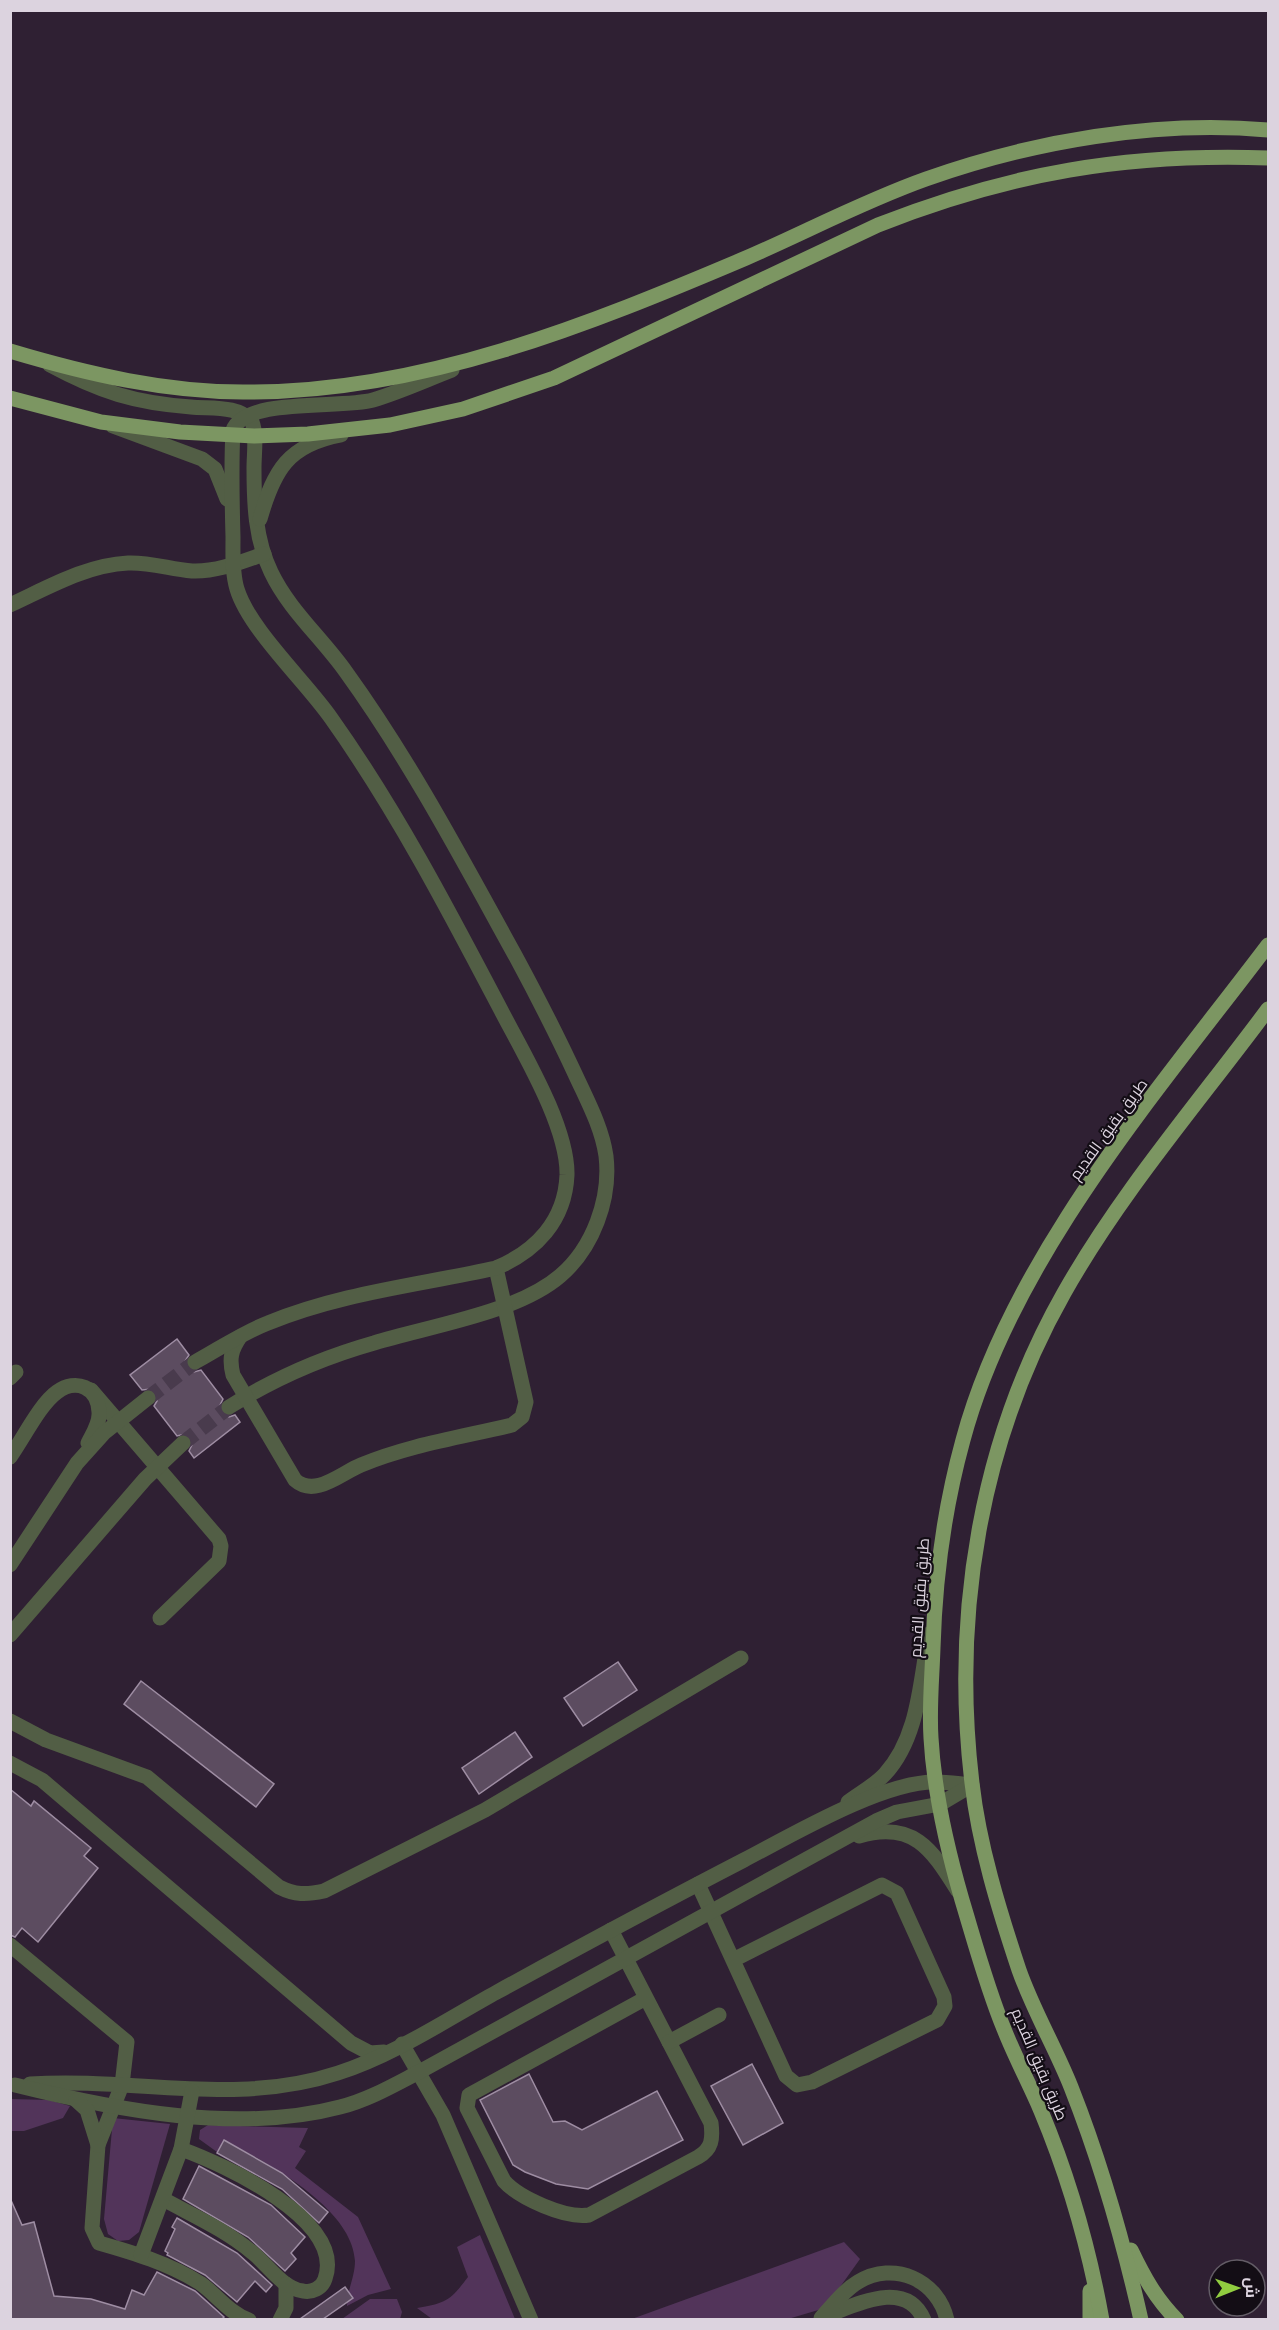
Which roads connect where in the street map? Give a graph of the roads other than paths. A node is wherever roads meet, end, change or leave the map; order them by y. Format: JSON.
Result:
{"nodes":[{"id":1,"x":1269,"y":130,"type":"edge"},
{"id":2,"x":1269,"y":158,"type":"edge"},
{"id":3,"x":10,"y":351,"type":"edge"},
{"id":4,"x":494,"y":354,"type":"junction"},
{"id":5,"x":39,"y":359,"type":"junction"},
{"id":6,"x":10,"y":398,"type":"edge"},
{"id":7,"x":247,"y":415,"type":"junction"},
{"id":8,"x":101,"y":422,"type":"junction"},
{"id":9,"x":390,"y":425,"type":"junction"},
{"id":10,"x":232,"y":435,"type":"junction"},
{"id":11,"x":254,"y":436,"type":"junction"},
{"id":12,"x":232,"y":517,"type":"junction"},
{"id":13,"x":257,"y":530,"type":"junction"},
{"id":14,"x":264,"y":554,"type":"junction"},
{"id":15,"x":234,"y":565,"type":"junction"},
{"id":16,"x":10,"y":605,"type":"edge"},
{"id":17,"x":1269,"y":945,"type":"edge"},
{"id":18,"x":1269,"y":1010,"type":"edge"},
{"id":19,"x":496,"y":1268,"type":"junction"},
{"id":20,"x":504,"y":1305,"type":"junction"},
{"id":21,"x":240,"y":1337,"type":"junction"},
{"id":22,"x":195,"y":1362,"type":"tunnel mouth"},
{"id":23,"x":91,"y":1390,"type":"junction"},
{"id":24,"x":246,"y":1396,"type":"junction"},
{"id":25,"x":148,"y":1398,"type":"tunnel mouth"},
{"id":26,"x":229,"y":1407,"type":"tunnel mouth"},
{"id":27,"x":118,"y":1422,"type":"junction"},
{"id":28,"x":183,"y":1443,"type":"tunnel mouth"},
{"id":29,"x":10,"y":1456,"type":"edge"},
{"id":30,"x":77,"y":1463,"type":"junction"},
{"id":31,"x":156,"y":1469,"type":"junction"},
{"id":32,"x":11,"y":1562,"type":"edge"},
{"id":33,"x":934,"y":1605,"type":"junction"},
{"id":34,"x":160,"y":1618,"type":"dead end"},
{"id":35,"x":10,"y":1635,"type":"edge"},
{"id":36,"x":741,"y":1658,"type":"dead end"},
{"id":37,"x":10,"y":1721,"type":"edge"},
{"id":38,"x":10,"y":1764,"type":"edge"},
{"id":39,"x":935,"y":1782,"type":"junction"},
{"id":40,"x":972,"y":1785,"type":"junction"},
{"id":41,"x":940,"y":1803,"type":"junction"},
{"id":42,"x":832,"y":1814,"type":"junction"},
{"id":43,"x":831,"y":1845,"type":"junction"},
{"id":44,"x":698,"y":1884,"type":"junction"},
{"id":45,"x":961,"y":1896,"type":"junction"},
{"id":46,"x":710,"y":1911,"type":"junction"},
{"id":47,"x":610,"y":1930,"type":"junction"},
{"id":48,"x":10,"y":1945,"type":"edge"},
{"id":49,"x":625,"y":1958,"type":"junction"},
{"id":50,"x":733,"y":1960,"type":"junction"},
{"id":51,"x":646,"y":1998,"type":"junction"},
{"id":52,"x":719,"y":2015,"type":"dead end"},
{"id":53,"x":669,"y":2042,"type":"junction"},
{"id":54,"x":402,"y":2044,"type":"junction"},
{"id":55,"x":385,"y":2052,"type":"junction"},
{"id":56,"x":419,"y":2072,"type":"junction"},
{"id":57,"x":13,"y":2085,"type":"edge"},
{"id":58,"x":122,"y":2085,"type":"junction"},
{"id":59,"x":192,"y":2091,"type":"junction"},
{"id":60,"x":76,"y":2100,"type":"junction"},
{"id":61,"x":114,"y":2106,"type":"junction"},
{"id":62,"x":186,"y":2115,"type":"junction"},
{"id":63,"x":98,"y":2145,"type":"junction"},
{"id":64,"x":181,"y":2148,"type":"junction"},
{"id":65,"x":163,"y":2199,"type":"junction"},
{"id":66,"x":1117,"y":2223,"type":"junction"},
{"id":67,"x":141,"y":2255,"type":"junction"},
{"id":68,"x":1089,"y":2255,"type":"junction"},
{"id":69,"x":286,"y":2284,"type":"junction"},
{"id":70,"x":865,"y":2301,"type":"junction"},
{"id":71,"x":249,"y":2319,"type":"edge"},
{"id":72,"x":280,"y":2319,"type":"edge"},
{"id":73,"x":531,"y":2319,"type":"edge"},
{"id":74,"x":819,"y":2319,"type":"edge"},
{"id":75,"x":849,"y":2319,"type":"edge"},
{"id":76,"x":924,"y":2319,"type":"edge"},
{"id":77,"x":947,"y":2319,"type":"edge"},
{"id":78,"x":1090,"y":2319,"type":"edge"},
{"id":79,"x":1102,"y":2319,"type":"edge"},
{"id":80,"x":1141,"y":2319,"type":"edge"},
{"id":81,"x":1177,"y":2319,"type":"edge"}],
"edges":[{"from":1,"to":4,"type":"main road"},
{"from":2,"to":9,"type":"main road"},
{"from":3,"to":5,"type":"main road"},
{"from":4,"to":5,"type":"main road"},
{"from":4,"to":7,"type":"street"},
{"from":5,"to":7,"type":"street"},
{"from":6,"to":8,"type":"main road"},
{"from":7,"to":10,"type":"street"},
{"from":7,"to":11,"type":"street"},
{"from":8,"to":10,"type":"main road"},
{"from":8,"to":12,"type":"street"},
{"from":9,"to":11,"type":"main road"},
{"from":9,"to":13,"type":"street"},
{"from":10,"to":11,"type":"main road"},
{"from":10,"to":12,"type":"street"},
{"from":11,"to":13,"type":"street"},
{"from":12,"to":15,"type":"street"},
{"from":13,"to":14,"type":"street"},
{"from":14,"to":15,"type":"street"},
{"from":14,"to":20,"type":"street"},
{"from":15,"to":16,"type":"street"},
{"from":15,"to":19,"type":"street"},
{"from":17,"to":33,"type":"main road","name":"طريق بقيق القديم"},
{"from":18,"to":40,"type":"main road","name":"طريق بقيق القديم"},
{"from":19,"to":20,"type":"street"},
{"from":19,"to":21,"type":"street"},
{"from":20,"to":24,"type":"street"},
{"from":20,"to":24,"type":"street"},
{"from":21,"to":22,"type":"street"},
{"from":21,"to":24,"type":"street"},
{"from":23,"to":27,"type":"street"},
{"from":23,"to":29,"type":"street"},
{"from":23,"to":30,"type":"street"},
{"from":24,"to":26,"type":"street"},
{"from":25,"to":27,"type":"street"},
{"from":27,"to":30,"type":"street"},
{"from":27,"to":31,"type":"street"},
{"from":28,"to":31,"type":"street"},
{"from":30,"to":32,"type":"street"},
{"from":31,"to":34,"type":"street"},
{"from":31,"to":35,"type":"street"},
{"from":33,"to":39,"type":"main road","name":"طريق بقيق القديم"},
{"from":33,"to":42,"type":"street"},
{"from":36,"to":37,"type":"street"},
{"from":38,"to":55,"type":"street"},
{"from":39,"to":40,"type":"street"},
{"from":39,"to":41,"type":"main road","name":"طريق بقيق القديم"},
{"from":39,"to":42,"type":"street"},
{"from":40,"to":41,"type":"street"},
{"from":40,"to":66,"type":"main road","name":"طريق بقيق القديم"},
{"from":41,"to":43,"type":"street"},
{"from":41,"to":45,"type":"main road","name":"طريق بقيق القديم"},
{"from":42,"to":44,"type":"street"},
{"from":43,"to":45,"type":"street"},
{"from":43,"to":46,"type":"street"},
{"from":44,"to":46,"type":"street"},
{"from":44,"to":47,"type":"street"},
{"from":45,"to":68,"type":"main road","name":"طريق بقيق القديم"},
{"from":46,"to":49,"type":"street"},
{"from":46,"to":50,"type":"street"},
{"from":47,"to":49,"type":"street"},
{"from":47,"to":54,"type":"street"},
{"from":48,"to":58,"type":"street"},
{"from":49,"to":51,"type":"street"},
{"from":49,"to":56,"type":"street"},
{"from":50,"to":50,"type":"street"},
{"from":51,"to":53,"type":"street"},
{"from":51,"to":53,"type":"street"},
{"from":52,"to":53,"type":"street"},
{"from":54,"to":55,"type":"street"},
{"from":54,"to":56,"type":"street"},
{"from":55,"to":59,"type":"street"},
{"from":56,"to":62,"type":"street"},
{"from":56,"to":73,"type":"street"},
{"from":57,"to":58,"type":"street"},
{"from":57,"to":60,"type":"street"},
{"from":58,"to":59,"type":"street"},
{"from":58,"to":61,"type":"street"},
{"from":59,"to":62,"type":"street"},
{"from":60,"to":61,"type":"street"},
{"from":60,"to":63,"type":"street"},
{"from":61,"to":62,"type":"street"},
{"from":61,"to":63,"type":"street"},
{"from":62,"to":64,"type":"street"},
{"from":63,"to":67,"type":"street"},
{"from":64,"to":65,"type":"street"},
{"from":64,"to":69,"type":"street"},
{"from":65,"to":67,"type":"street"},
{"from":65,"to":69,"type":"street"},
{"from":66,"to":80,"type":"main road","name":"طريق بقيق القديم"},
{"from":66,"to":81,"type":"main road"},
{"from":67,"to":71,"type":"street"},
{"from":68,"to":78,"type":"main road"},
{"from":68,"to":79,"type":"main road","name":"طريق بقيق القديم"},
{"from":69,"to":72,"type":"street"},
{"from":70,"to":74,"type":"street"},
{"from":70,"to":75,"type":"street"},
{"from":70,"to":76,"type":"street"},
{"from":74,"to":77,"type":"street"}]}
